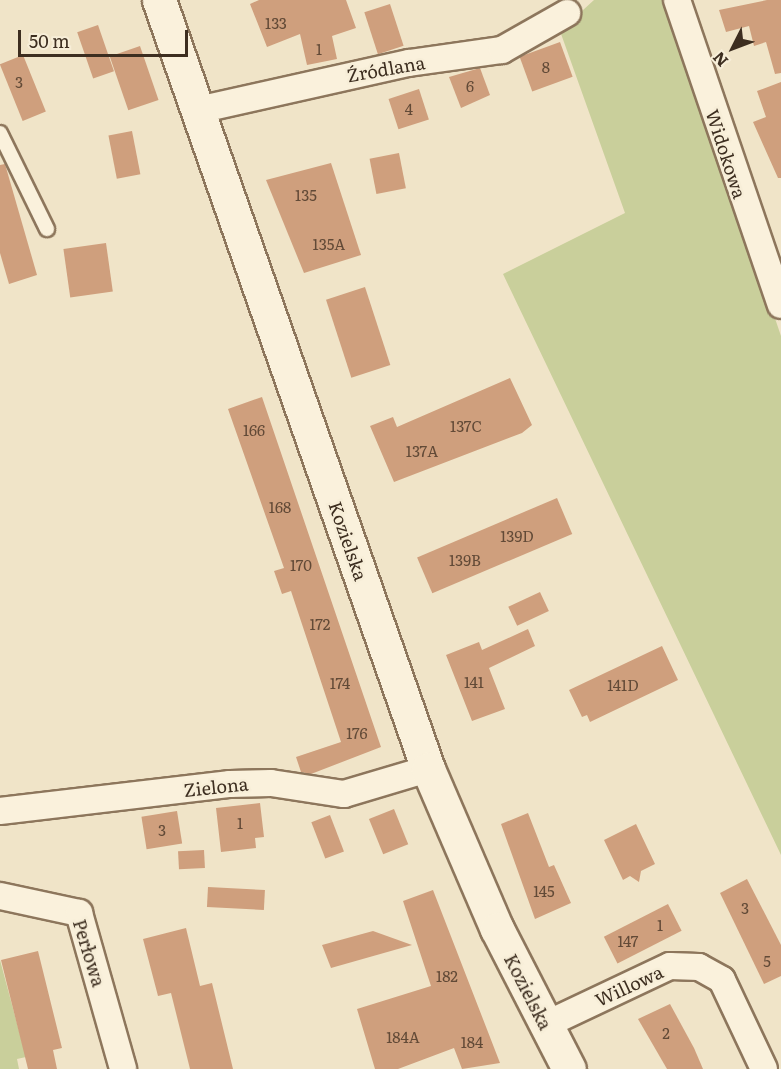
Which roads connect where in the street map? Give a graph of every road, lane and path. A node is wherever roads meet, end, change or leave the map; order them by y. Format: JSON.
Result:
{"nodes":[{"id":1,"x":159,"y":0,"type":"edge"},
{"id":2,"x":677,"y":0,"type":"edge"},
{"id":3,"x":567,"y":13,"type":"dead end"},
{"id":4,"x":198,"y":110,"type":"junction"},
{"id":5,"x":0,"y":133,"type":"edge"},
{"id":6,"x":47,"y":228,"type":"dead end"},
{"id":7,"x":781,"y":305,"type":"edge"},
{"id":8,"x":428,"y":769,"type":"junction"},
{"id":9,"x":0,"y":811,"type":"edge"},
{"id":10,"x":0,"y":896,"type":"edge"},
{"id":11,"x":545,"y":1025,"type":"junction"},
{"id":12,"x":123,"y":1069,"type":"edge"},
{"id":13,"x":569,"y":1069,"type":"edge"},
{"id":14,"x":764,"y":1069,"type":"edge"}],
"edges":[{"from":1,"to":4,"type":"street","name":"Kozielska"},
{"from":2,"to":7,"type":"street","name":"Widokowa"},
{"from":3,"to":4,"type":"street","name":"Źródlana"},
{"from":4,"to":8,"type":"street","name":"Kozielska"},
{"from":5,"to":6,"type":"lane"},
{"from":8,"to":9,"type":"street","name":"Zielona"},
{"from":8,"to":11,"type":"street","name":"Kozielska"},
{"from":10,"to":12,"type":"street","name":"Perłowa"},
{"from":11,"to":13,"type":"street","name":"Kozielska"},
{"from":11,"to":14,"type":"street","name":"Willowa"}]}
